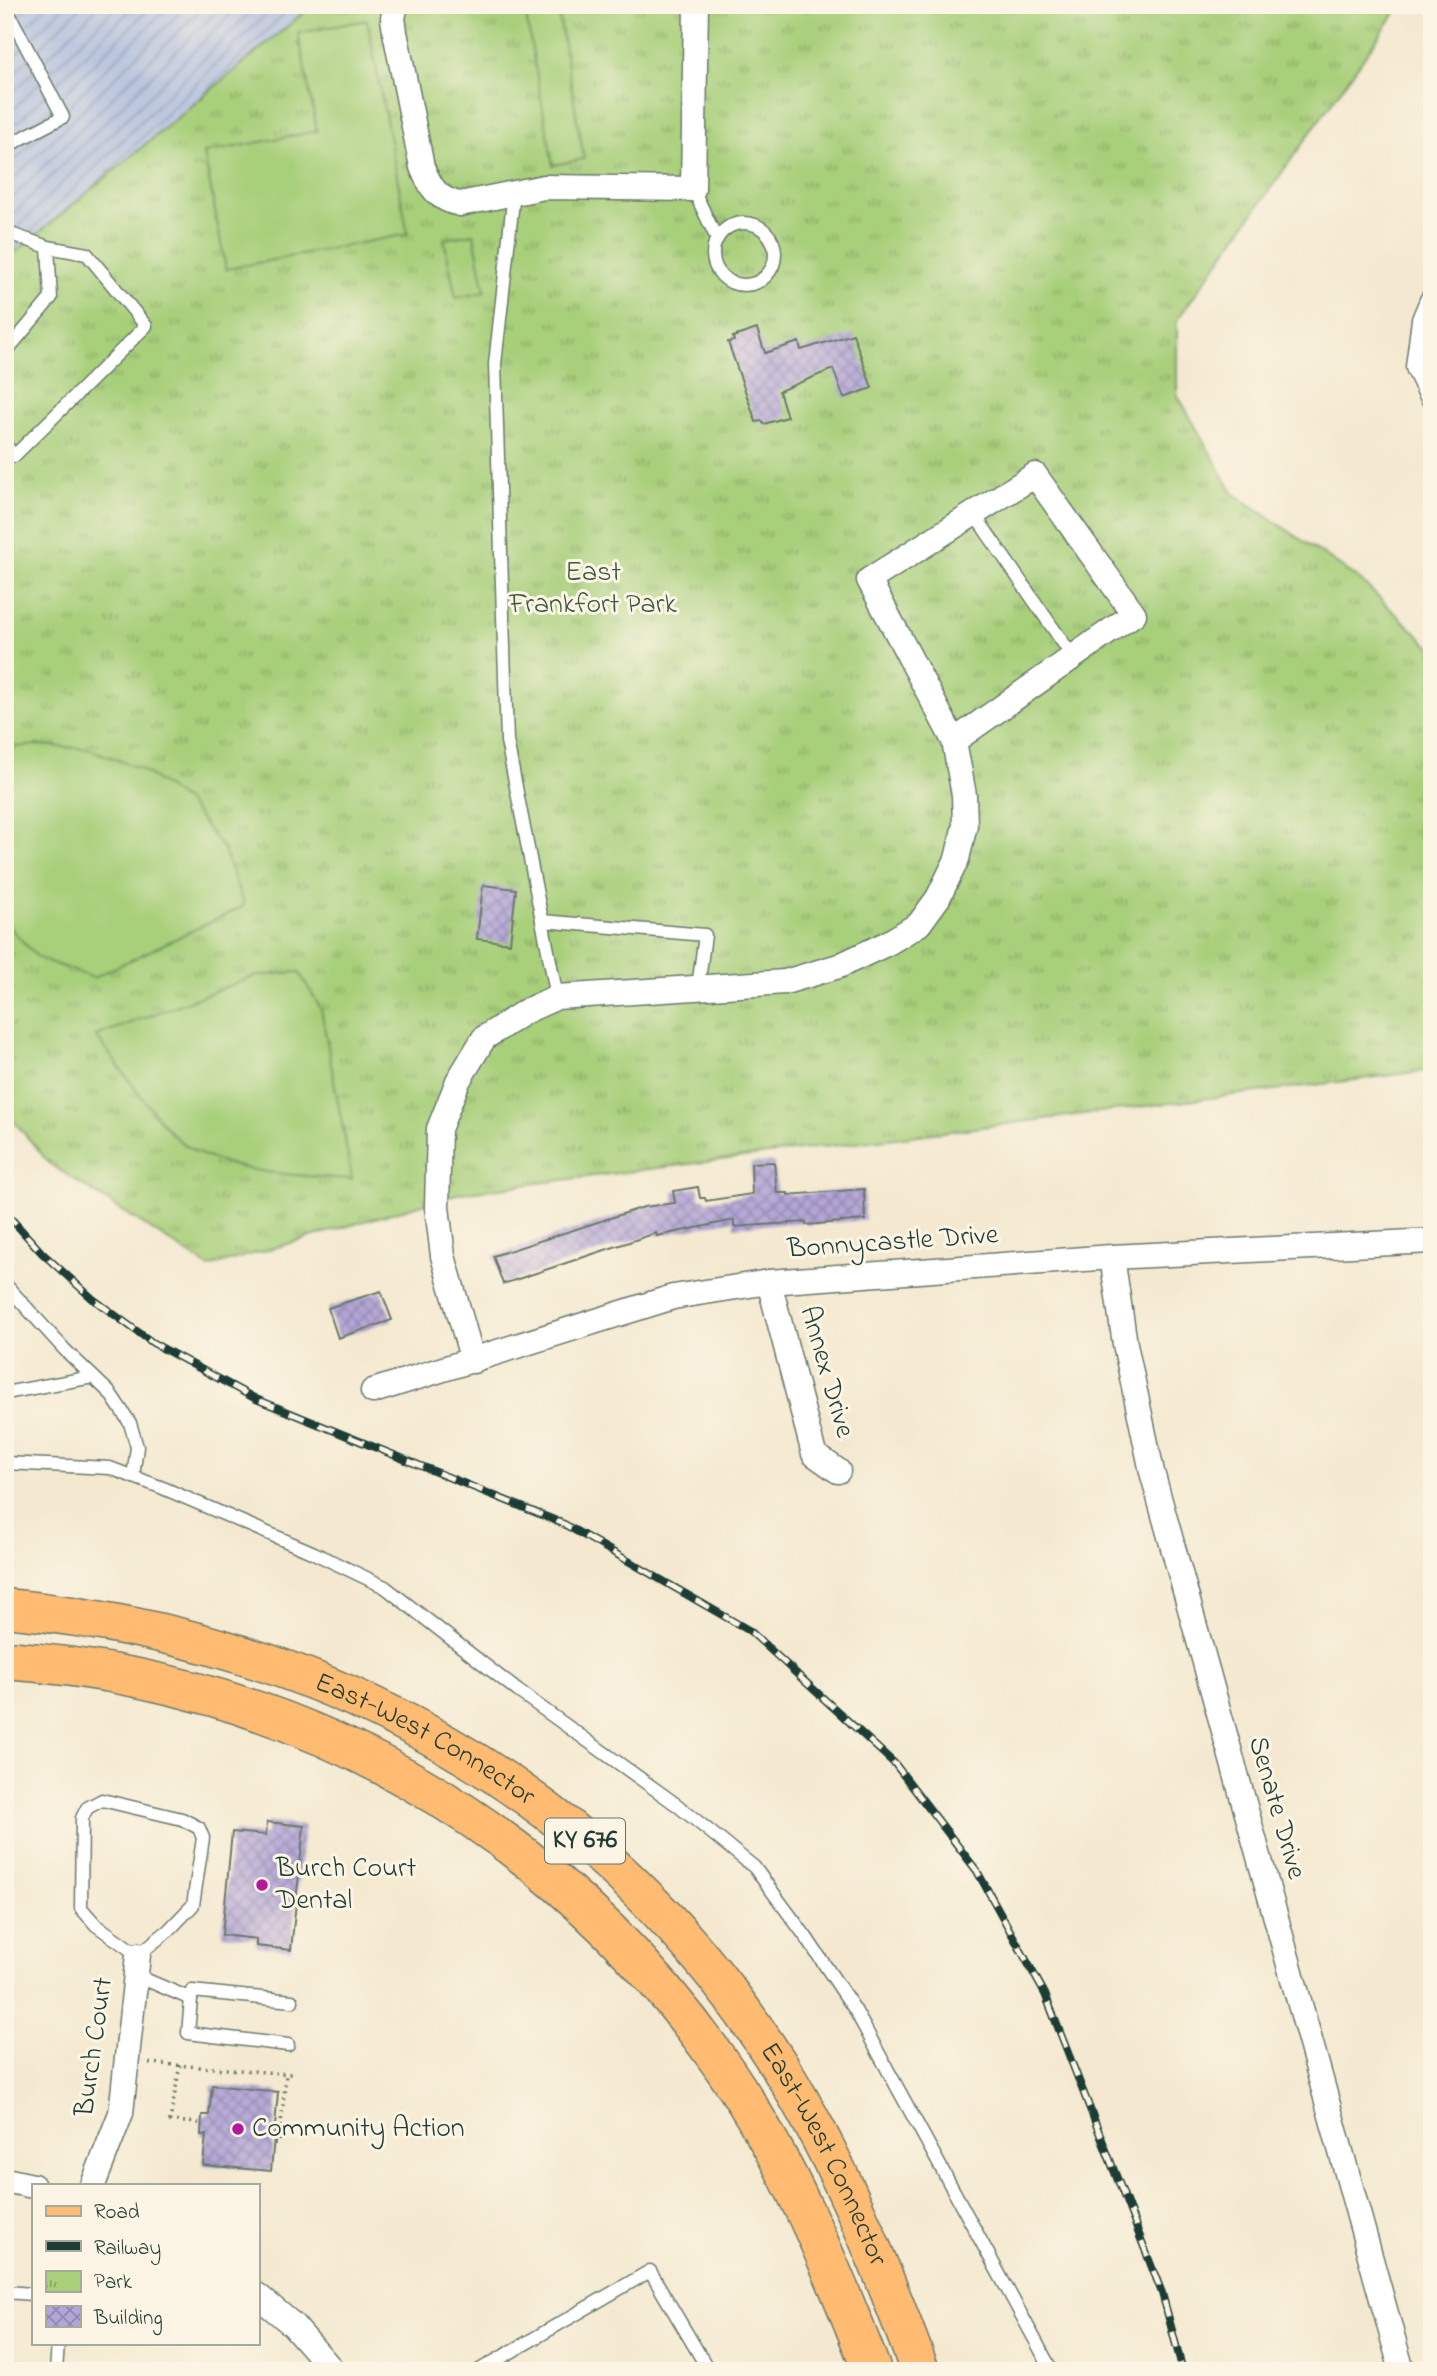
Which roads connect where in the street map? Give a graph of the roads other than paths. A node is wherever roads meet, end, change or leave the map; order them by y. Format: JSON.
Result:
{"nodes":[{"id":1,"x":396,"y":5,"type":"edge"},
{"id":2,"x":696,"y":5,"type":"edge"},
{"id":3,"x":5,"y":6,"type":"edge"},
{"id":4,"x":5,"y":147,"type":"edge"},
{"id":5,"x":693,"y":189,"type":"junction"},
{"id":6,"x":514,"y":192,"type":"junction"},
{"id":7,"x":5,"y":232,"type":"edge"},
{"id":8,"x":717,"y":239,"type":"junction"},
{"id":9,"x":48,"y":247,"type":"junction"},
{"id":10,"x":1432,"y":301,"type":"edge"},
{"id":11,"x":5,"y":353,"type":"edge"},
{"id":12,"x":1432,"y":396,"type":"edge"},
{"id":13,"x":5,"y":444,"type":"edge"},
{"id":14,"x":974,"y":514,"type":"junction"},
{"id":15,"x":1073,"y":657,"type":"junction"},
{"id":16,"x":954,"y":741,"type":"junction"},
{"id":17,"x":542,"y":921,"type":"junction"},
{"id":18,"x":698,"y":987,"type":"junction"},
{"id":19,"x":557,"y":997,"type":"junction"},
{"id":20,"x":1432,"y":1241,"type":"edge"},
{"id":21,"x":1112,"y":1257,"type":"junction"},
{"id":22,"x":769,"y":1282,"type":"junction"},
{"id":23,"x":5,"y":1284,"type":"edge"},
{"id":24,"x":473,"y":1362,"type":"junction"},
{"id":25,"x":93,"y":1377,"type":"junction"},
{"id":26,"x":373,"y":1391,"type":"dead end"},
{"id":27,"x":5,"y":1393,"type":"edge"},
{"id":28,"x":5,"y":1463,"type":"edge"},
{"id":29,"x":838,"y":1471,"type":"dead end"},
{"id":30,"x":133,"y":1477,"type":"junction"},
{"id":31,"x":5,"y":1608,"type":"edge"},
{"id":32,"x":5,"y":1660,"type":"edge"},
{"id":33,"x":137,"y":1965,"type":"junction"},
{"id":34,"x":191,"y":1999,"type":"junction"},
{"id":35,"x":292,"y":2001,"type":"dead end"},
{"id":36,"x":288,"y":2045,"type":"dead end"},
{"id":37,"x":5,"y":2180,"type":"edge"},
{"id":38,"x":93,"y":2184,"type":"edge"},
{"id":39,"x":32,"y":2186,"type":"edge"},
{"id":40,"x":5,"y":2292,"type":"edge"},
{"id":41,"x":32,"y":2294,"type":"edge"},
{"id":42,"x":259,"y":2297,"type":"edge"},
{"id":43,"x":58,"y":2344,"type":"edge"},
{"id":44,"x":56,"y":2371,"type":"edge"},
{"id":45,"x":333,"y":2371,"type":"edge"},
{"id":46,"x":478,"y":2371,"type":"edge"},
{"id":47,"x":709,"y":2371,"type":"edge"},
{"id":48,"x":872,"y":2371,"type":"edge"},
{"id":49,"x":920,"y":2371,"type":"edge"},
{"id":50,"x":1052,"y":2371,"type":"edge"},
{"id":51,"x":1402,"y":2371,"type":"edge"}],
"edges":[{"from":1,"to":6,"type":"street"},
{"from":2,"to":5,"type":"street"},
{"from":3,"to":4,"type":"lane"},
{"from":5,"to":6,"type":"street"},
{"from":5,"to":8,"type":"lane"},
{"from":6,"to":17,"type":"lane"},
{"from":7,"to":9,"type":"lane"},
{"from":8,"to":8,"type":"lane"},
{"from":9,"to":11,"type":"lane"},
{"from":9,"to":13,"type":"lane"},
{"from":10,"to":12,"type":"street"},
{"from":14,"to":15,"type":"lane"},
{"from":14,"to":15,"type":"street"},
{"from":14,"to":16,"type":"street"},
{"from":15,"to":16,"type":"street"},
{"from":16,"to":18,"type":"street"},
{"from":17,"to":18,"type":"lane"},
{"from":17,"to":19,"type":"lane"},
{"from":18,"to":19,"type":"street"},
{"from":19,"to":24,"type":"street"},
{"from":20,"to":21,"type":"street","name":"Bonnycastle Drive"},
{"from":21,"to":22,"type":"street","name":"Bonnycastle Drive"},
{"from":21,"to":51,"type":"street","name":"Senate Drive"},
{"from":22,"to":24,"type":"street","name":"Bonnycastle Drive"},
{"from":22,"to":29,"type":"street","name":"Annex Drive"},
{"from":23,"to":25,"type":"lane"},
{"from":24,"to":26,"type":"street","name":"Bonnycastle Drive"},
{"from":25,"to":27,"type":"lane"},
{"from":25,"to":30,"type":"lane"},
{"from":28,"to":30,"type":"lane"},
{"from":30,"to":50,"type":"lane"},
{"from":31,"to":49,"type":"main road","name":"East-West Connector","number":"KY 676"},
{"from":32,"to":48,"type":"main road","name":"East-West Connector","number":"KY 676"},
{"from":33,"to":33,"type":"lane"},
{"from":33,"to":34,"type":"lane"},
{"from":33,"to":38,"type":"street","name":"Burch Court"},
{"from":34,"to":35,"type":"lane"},
{"from":34,"to":36,"type":"lane"},
{"from":37,"to":39,"type":"street"},
{"from":40,"to":41,"type":"lane"},
{"from":42,"to":45,"type":"street"},
{"from":43,"to":44,"type":"lane"},
{"from":46,"to":47,"type":"lane"}]}
